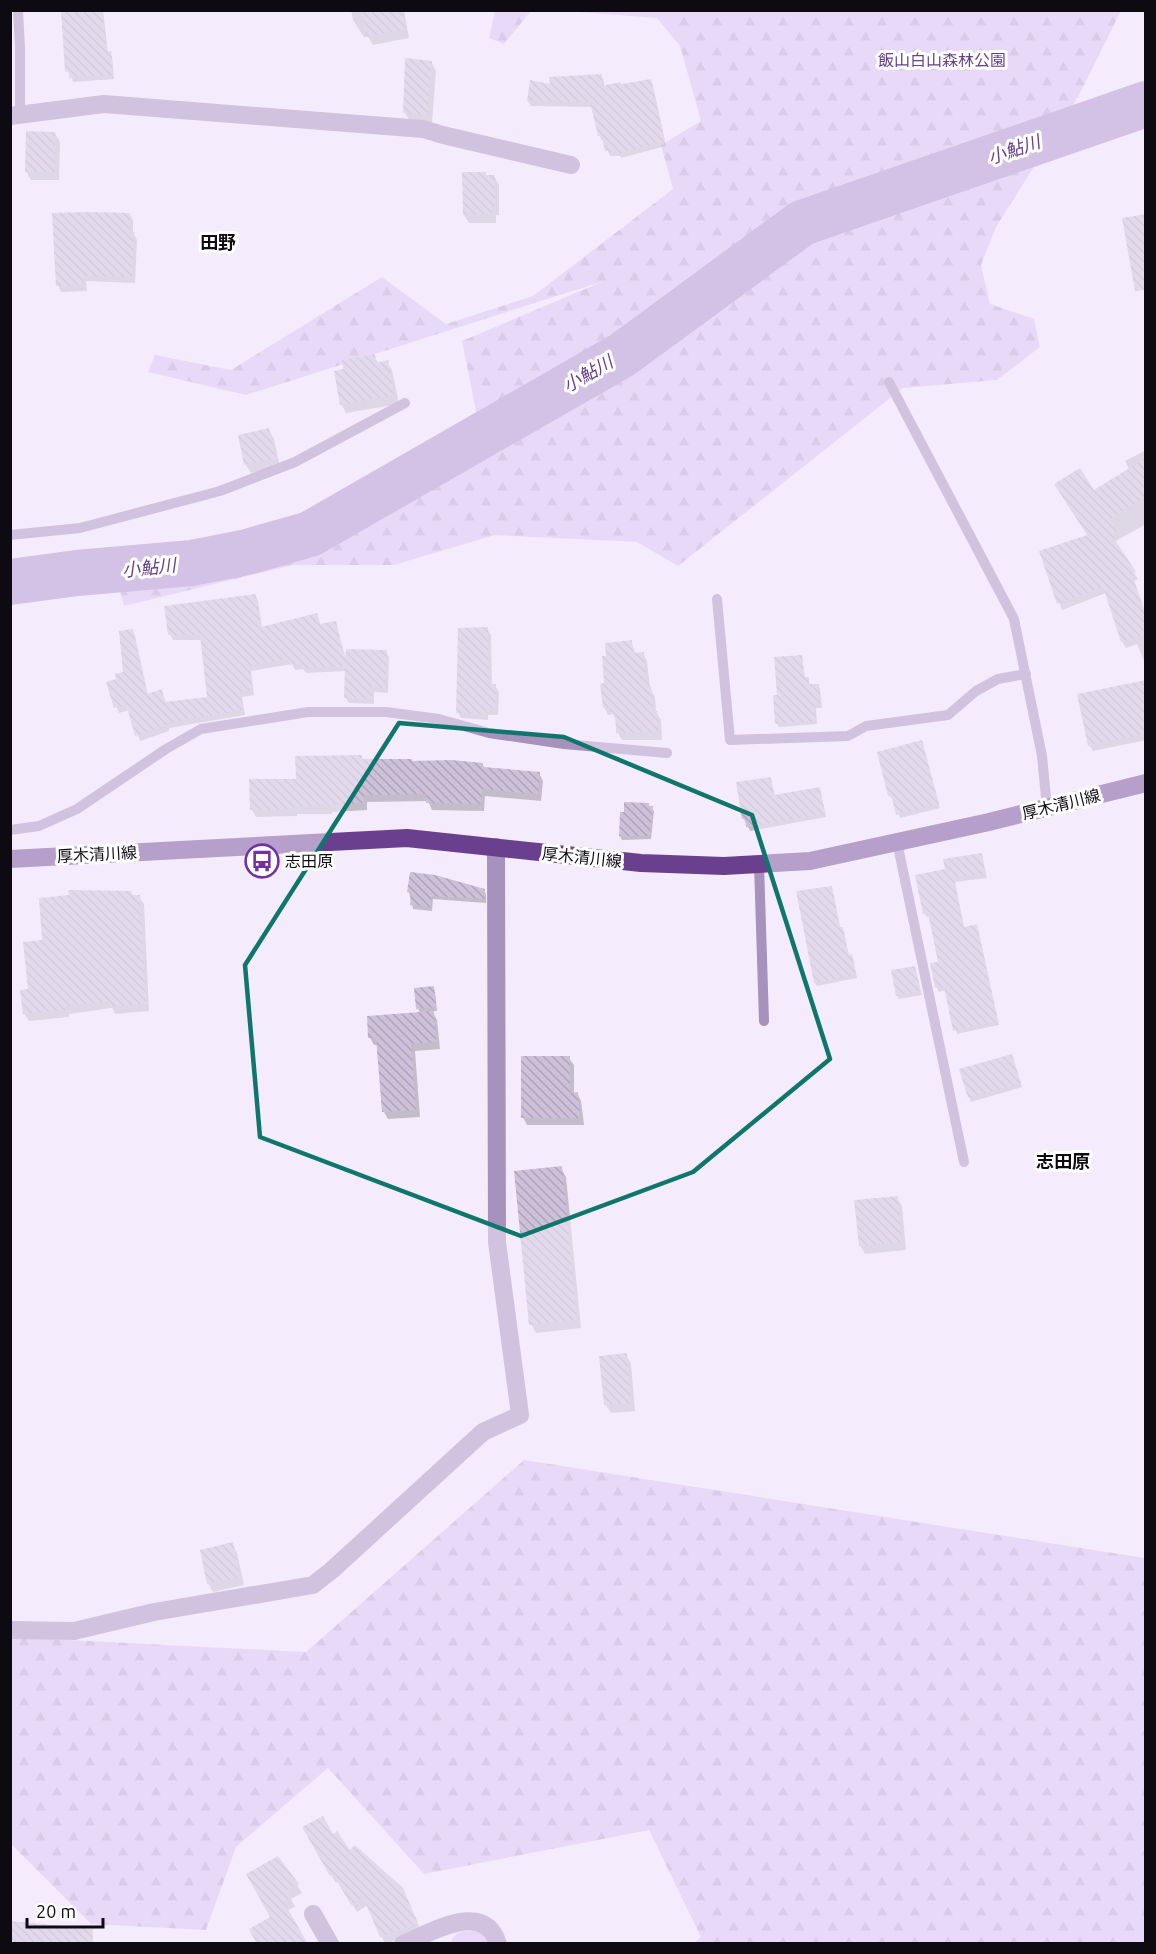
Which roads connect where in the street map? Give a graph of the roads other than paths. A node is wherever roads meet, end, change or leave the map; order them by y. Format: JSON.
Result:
{"nodes":[{"id":1,"x":18,"y":10,"type":"edge"},
{"id":2,"x":15,"y":116,"type":"edge"},
{"id":3,"x":571,"y":165,"type":"dead end"},
{"id":4,"x":889,"y":382,"type":"dead end"},
{"id":5,"x":405,"y":403,"type":"dead end"},
{"id":6,"x":10,"y":534,"type":"edge"},
{"id":7,"x":717,"y":599,"type":"dead end"},
{"id":8,"x":1026,"y":674,"type":"junction"},
{"id":9,"x":667,"y":753,"type":"dead end"},
{"id":10,"x":1146,"y":783,"type":"edge"},
{"id":11,"x":1047,"y":808,"type":"junction"},
{"id":12,"x":10,"y":830,"type":"edge"},
{"id":13,"x":897,"y":842,"type":"junction"},
{"id":14,"x":496,"y":847,"type":"junction"},
{"id":15,"x":10,"y":858,"type":"edge"},
{"id":16,"x":759,"y":864,"type":"junction"},
{"id":17,"x":764,"y":1021,"type":"dead end"},
{"id":18,"x":964,"y":1162,"type":"dead end"},
{"id":19,"x":10,"y":1630,"type":"edge"},
{"id":20,"x":313,"y":1914,"type":"dead end"},
{"id":21,"x":436,"y":1938,"type":"edge"},
{"id":22,"x":330,"y":1944,"type":"edge"},
{"id":23,"x":403,"y":1944,"type":"edge"},
{"id":24,"x":498,"y":1944,"type":"edge"}],
"edges":[{"from":1,"to":2,"type":"lane"},
{"from":2,"to":3,"type":"street"},
{"from":4,"to":8,"type":"lane"},
{"from":5,"to":6,"type":"lane"},
{"from":7,"to":8,"type":"lane"},
{"from":8,"to":11,"type":"lane"},
{"from":9,"to":12,"type":"lane"},
{"from":10,"to":11,"type":"main road","name":"厚木清川線"},
{"from":11,"to":13,"type":"main road","name":"厚木清川線"},
{"from":13,"to":16,"type":"main road","name":"厚木清川線"},
{"from":13,"to":18,"type":"lane"},
{"from":14,"to":15,"type":"main road","name":"厚木清川線"},
{"from":14,"to":16,"type":"main road","name":"厚木清川線"},
{"from":14,"to":19,"type":"street"},
{"from":16,"to":17,"type":"lane"},
{"from":20,"to":22,"type":"street"},
{"from":21,"to":23,"type":"street"},
{"from":21,"to":24,"type":"street"}]}
